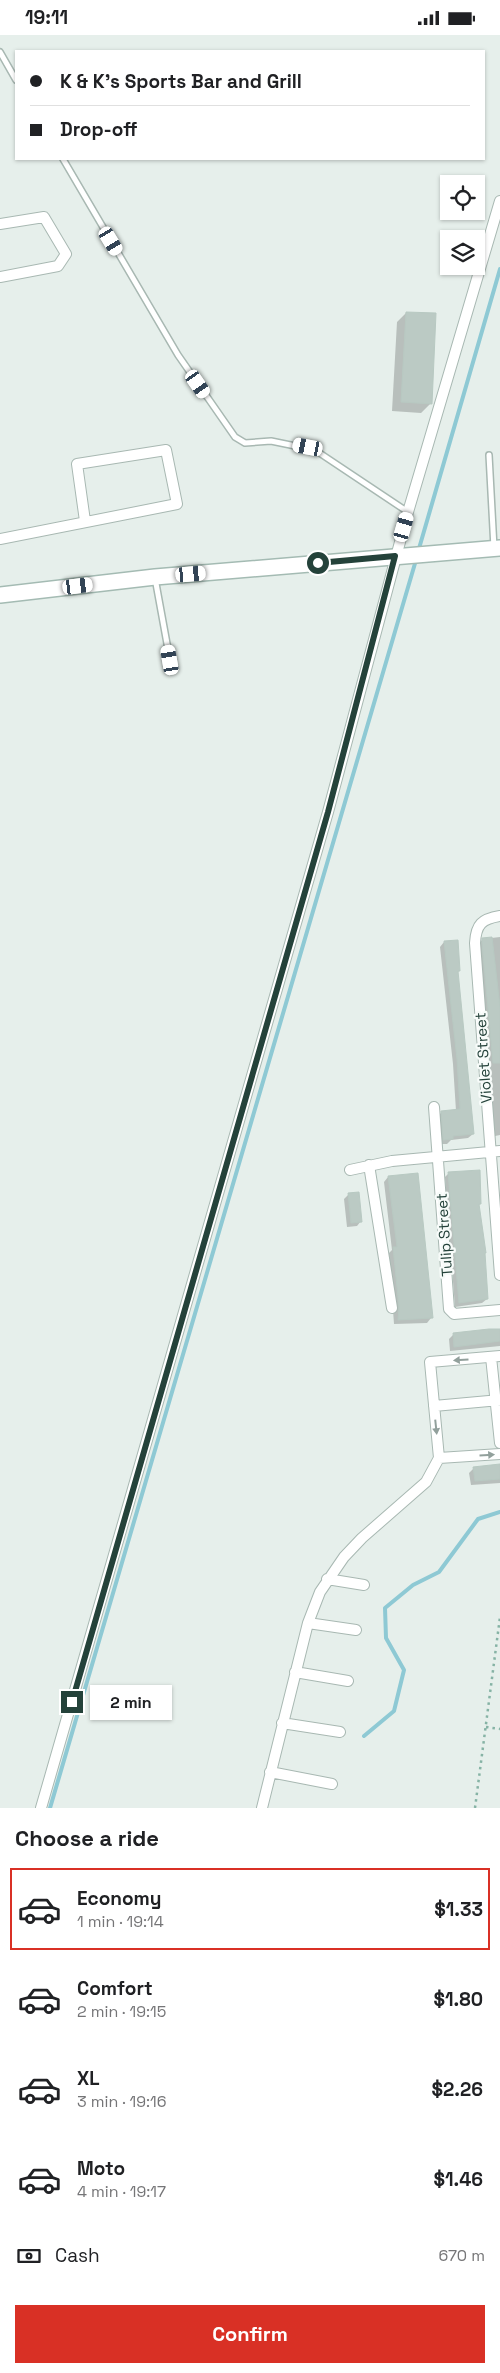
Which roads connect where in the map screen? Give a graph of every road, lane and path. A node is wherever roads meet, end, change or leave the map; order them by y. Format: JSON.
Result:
{"nodes":[{"id":1,"x":0,"y":52,"type":"edge"},
{"id":2,"x":15,"y":78,"type":"edge"},
{"id":3,"x":64,"y":160,"type":"edge"},
{"id":4,"x":500,"y":201,"type":"edge"},
{"id":5,"x":0,"y":223,"type":"edge"},
{"id":6,"x":0,"y":277,"type":"edge"},
{"id":7,"x":489,"y":455,"type":"dead end"},
{"id":8,"x":408,"y":512,"type":"junction"},
{"id":9,"x":85,"y":521,"type":"junction"},
{"id":10,"x":0,"y":539,"type":"edge"},
{"id":11,"x":497,"y":548,"type":"edge"},
{"id":12,"x":395,"y":556,"type":"junction"},
{"id":13,"x":155,"y":577,"type":"junction"},
{"id":14,"x":0,"y":595,"type":"edge"},
{"id":15,"x":170,"y":660,"type":"dead end"},
{"id":16,"x":500,"y":916,"type":"edge"},
{"id":17,"x":434,"y":1107,"type":"dead end"},
{"id":18,"x":495,"y":1152,"type":"edge"},
{"id":19,"x":438,"y":1157,"type":"junction"},
{"id":20,"x":369,"y":1165,"type":"junction"},
{"id":21,"x":350,"y":1171,"type":"dead end"},
{"id":22,"x":500,"y":1275,"type":"edge"},
{"id":23,"x":392,"y":1308,"type":"dead end"},
{"id":24,"x":500,"y":1310,"type":"edge"},
{"id":25,"x":496,"y":1357,"type":"edge"},
{"id":26,"x":498,"y":1401,"type":"edge"},
{"id":27,"x":434,"y":1406,"type":"junction"},
{"id":28,"x":500,"y":1443,"type":"edge"},
{"id":29,"x":500,"y":1454,"type":"edge"},
{"id":30,"x":439,"y":1458,"type":"junction"},
{"id":31,"x":327,"y":1579,"type":"junction"},
{"id":32,"x":364,"y":1585,"type":"dead end"},
{"id":33,"x":500,"y":1617,"type":"edge"},
{"id":34,"x":308,"y":1623,"type":"junction"},
{"id":35,"x":356,"y":1630,"type":"dead end"},
{"id":36,"x":295,"y":1673,"type":"junction"},
{"id":37,"x":348,"y":1681,"type":"dead end"},
{"id":38,"x":282,"y":1723,"type":"junction"},
{"id":39,"x":486,"y":1727,"type":"junction"},
{"id":40,"x":500,"y":1729,"type":"edge"},
{"id":41,"x":340,"y":1731,"type":"dead end"},
{"id":42,"x":270,"y":1772,"type":"junction"},
{"id":43,"x":332,"y":1784,"type":"dead end"},
{"id":44,"x":41,"y":1808,"type":"edge"},
{"id":45,"x":262,"y":1808,"type":"edge"},
{"id":46,"x":476,"y":1808,"type":"edge"}],
"edges":[{"from":1,"to":2,"type":"lane"},
{"from":3,"to":8,"type":"lane"},
{"from":4,"to":8,"type":"street"},
{"from":5,"to":6,"type":"street"},
{"from":7,"to":11,"type":"lane"},
{"from":8,"to":12,"type":"street"},
{"from":9,"to":9,"type":"street"},
{"from":9,"to":10,"type":"street"},
{"from":11,"to":12,"type":"main road"},
{"from":12,"to":13,"type":"main road"},
{"from":12,"to":44,"type":"street"},
{"from":13,"to":14,"type":"main road"},
{"from":13,"to":15,"type":"lane"},
{"from":16,"to":18,"type":"street","name":"Violet Street"},
{"from":17,"to":19,"type":"street","name":"Tulip Street"},
{"from":18,"to":19,"type":"street"},
{"from":18,"to":22,"type":"street","name":"Violet Street"},
{"from":19,"to":20,"type":"street"},
{"from":19,"to":24,"type":"street","name":"Tulip Street"},
{"from":20,"to":21,"type":"street"},
{"from":20,"to":23,"type":"street"},
{"from":25,"to":26,"type":"street"},
{"from":25,"to":27,"type":"street","one_way":true},
{"from":26,"to":27,"type":"street"},
{"from":26,"to":28,"type":"street"},
{"from":27,"to":30,"type":"street","one_way":true},
{"from":30,"to":29,"type":"street","one_way":true},
{"from":30,"to":31,"type":"street"},
{"from":31,"to":32,"type":"street"},
{"from":31,"to":34,"type":"street"},
{"from":33,"to":39,"type":"path"},
{"from":34,"to":35,"type":"street"},
{"from":34,"to":36,"type":"street"},
{"from":36,"to":37,"type":"street"},
{"from":36,"to":38,"type":"street"},
{"from":38,"to":41,"type":"street"},
{"from":38,"to":42,"type":"street"},
{"from":39,"to":40,"type":"path"},
{"from":39,"to":46,"type":"path"},
{"from":42,"to":43,"type":"street"},
{"from":42,"to":45,"type":"street"}]}
